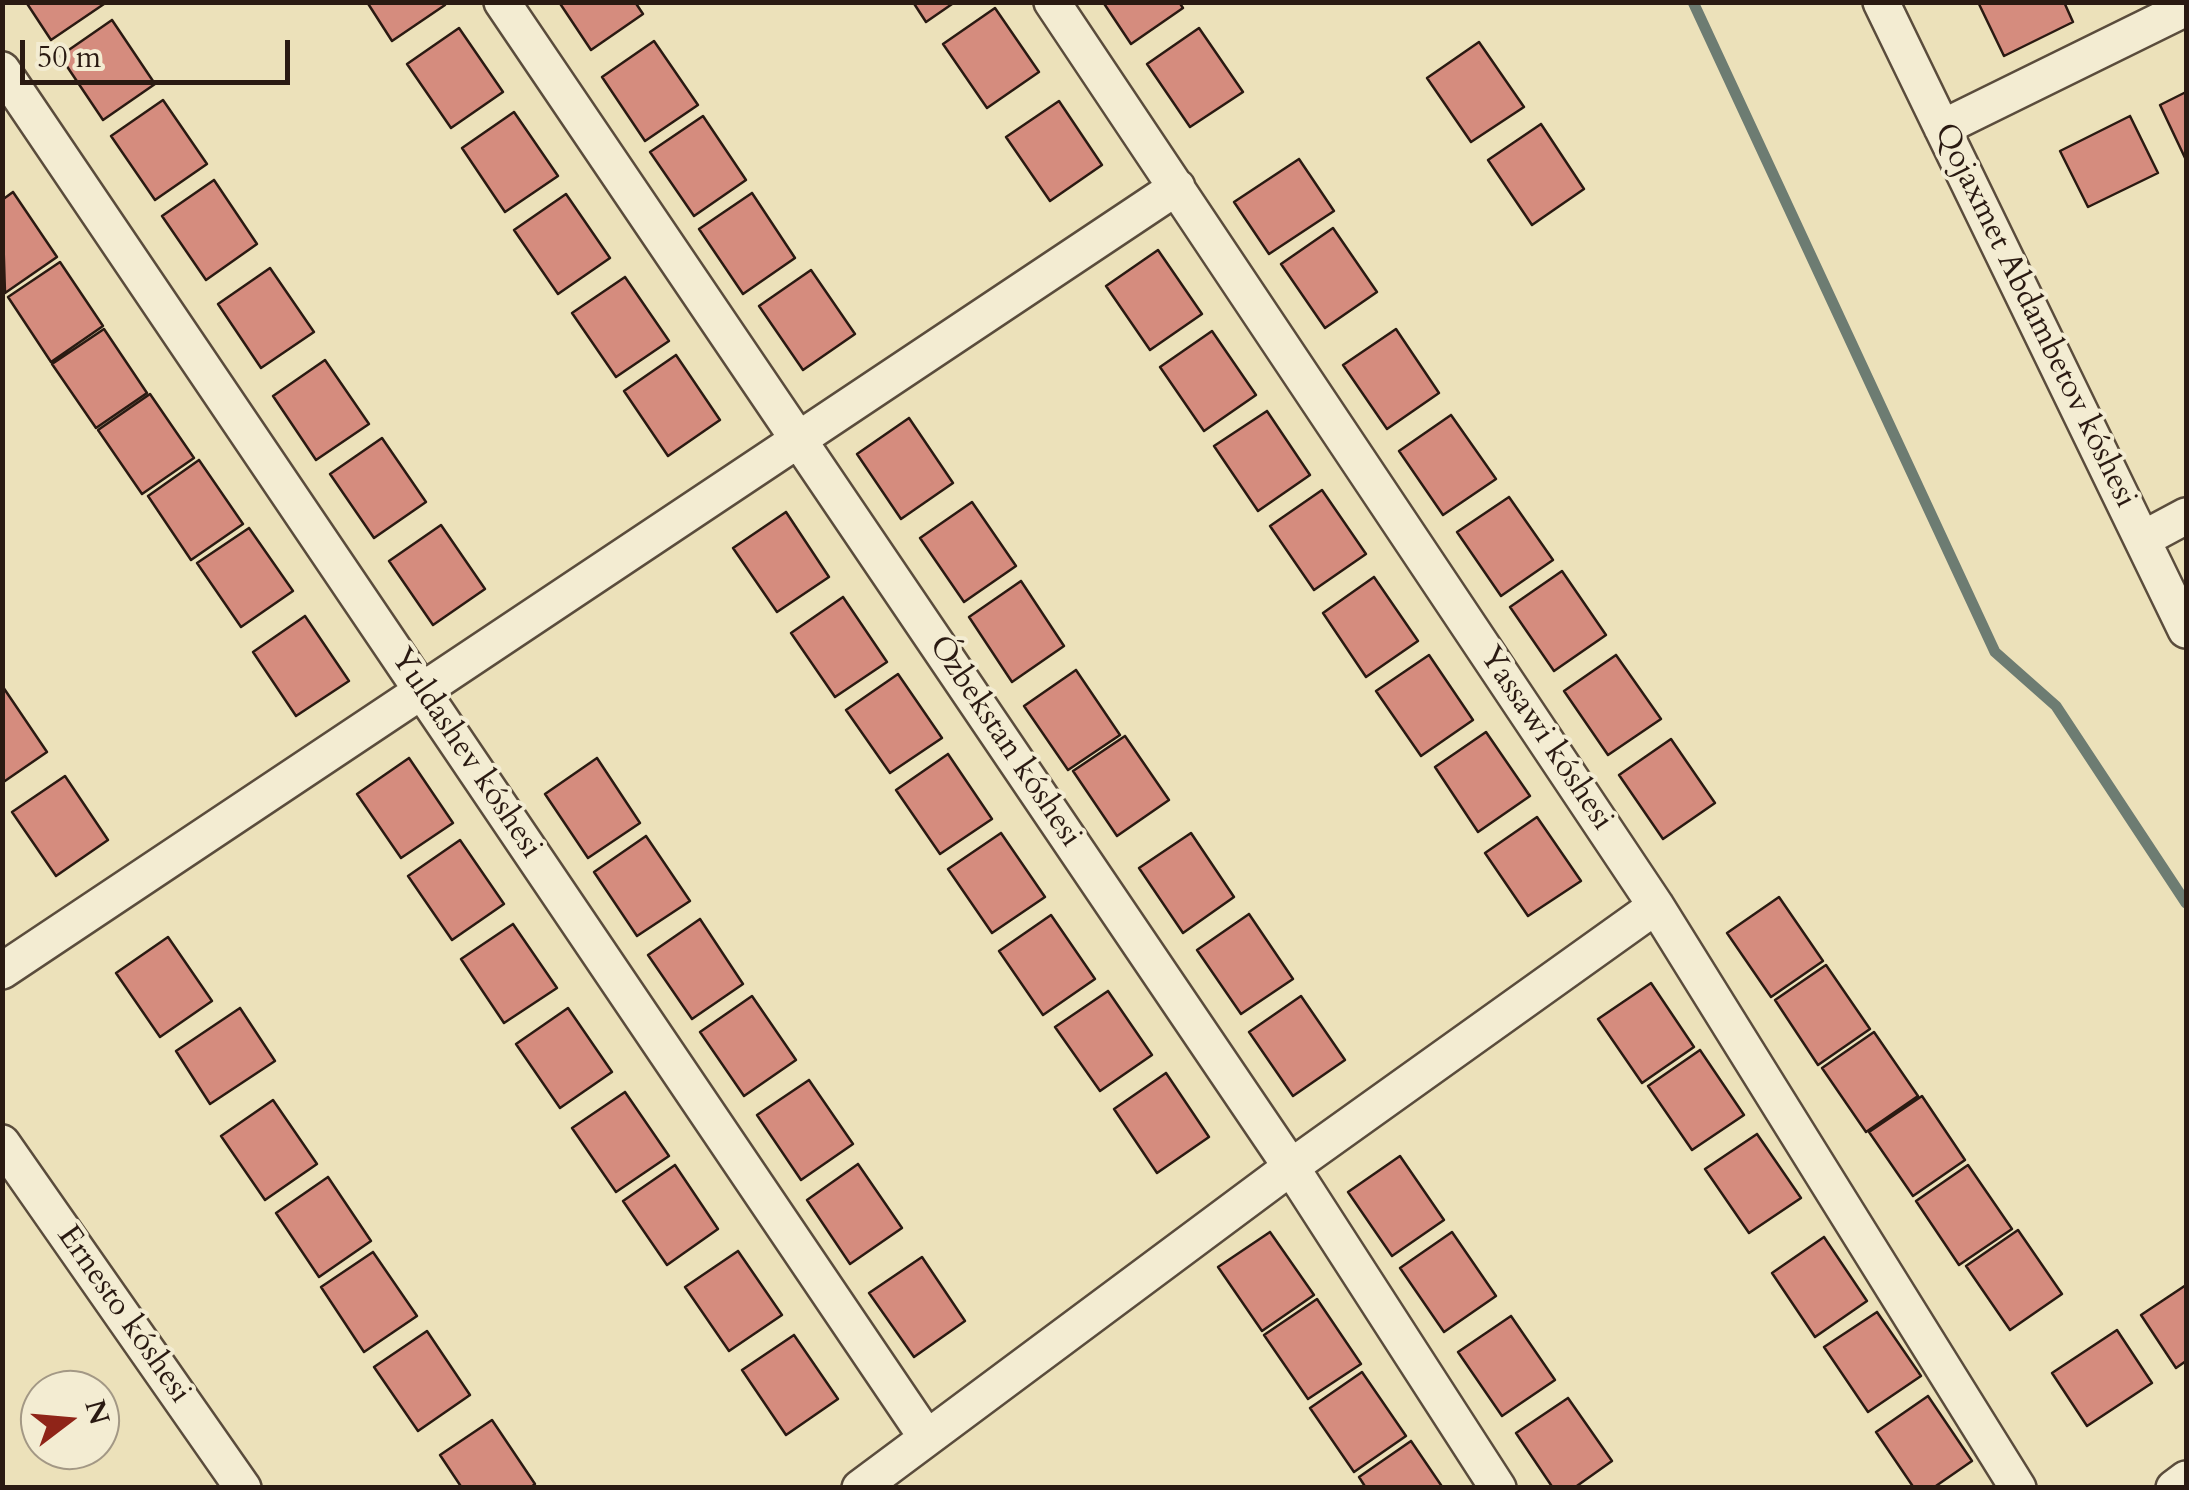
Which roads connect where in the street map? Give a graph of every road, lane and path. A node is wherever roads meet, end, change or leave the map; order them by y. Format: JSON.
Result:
{"nodes":[{"id":1,"x":502,"y":2,"type":"edge"},
{"id":2,"x":1052,"y":2,"type":"edge"},
{"id":3,"x":1880,"y":2,"type":"edge"},
{"id":4,"x":2186,"y":8,"type":"edge"},
{"id":5,"x":2,"y":70,"type":"edge"},
{"id":6,"x":1942,"y":128,"type":"junction"},
{"id":7,"x":1177,"y":187,"type":"junction"},
{"id":8,"x":802,"y":441,"type":"junction"},
{"id":9,"x":2186,"y":516,"type":"edge"},
{"id":10,"x":2143,"y":539,"type":"junction"},
{"id":11,"x":2186,"y":630,"type":"edge"},
{"id":12,"x":423,"y":692,"type":"junction"},
{"id":13,"x":1656,"y":906,"type":"junction"},
{"id":14,"x":2,"y":971,"type":"edge"},
{"id":15,"x":2,"y":1143,"type":"edge"},
{"id":16,"x":1290,"y":1167,"type":"junction"},
{"id":17,"x":927,"y":1438,"type":"junction"},
{"id":18,"x":2186,"y":1480,"type":"edge"},
{"id":19,"x":243,"y":1488,"type":"edge"},
{"id":20,"x":860,"y":1488,"type":"edge"},
{"id":21,"x":1498,"y":1488,"type":"edge"},
{"id":22,"x":2018,"y":1488,"type":"edge"},
{"id":23,"x":2174,"y":1488,"type":"edge"}],
"edges":[{"from":1,"to":8,"type":"street","name":"Ózbekstan kóshesi"},
{"from":2,"to":7,"type":"street","name":"Yassawi kóshesi"},
{"from":3,"to":6,"type":"street","name":"Qojaxmet Abdambetov kóshesi"},
{"from":4,"to":6,"type":"street"},
{"from":5,"to":12,"type":"street","name":"Yuldashev kóshesi"},
{"from":6,"to":10,"type":"street","name":"Qojaxmet Abdambetov kóshesi"},
{"from":7,"to":8,"type":"street"},
{"from":7,"to":13,"type":"street","name":"Yassawi kóshesi"},
{"from":8,"to":12,"type":"street"},
{"from":8,"to":16,"type":"street","name":"Ózbekstan kóshesi"},
{"from":9,"to":10,"type":"street"},
{"from":10,"to":11,"type":"street","name":"Qojaxmet Abdambetov kóshesi"},
{"from":12,"to":14,"type":"street"},
{"from":12,"to":17,"type":"street","name":"Yuldashev kóshesi"},
{"from":13,"to":16,"type":"street"},
{"from":13,"to":22,"type":"street","name":"Yassawi kóshesi"},
{"from":15,"to":19,"type":"street","name":"Ernesto kóshesi"},
{"from":16,"to":17,"type":"street"},
{"from":16,"to":21,"type":"street","name":"Ózbekstan kóshesi"},
{"from":17,"to":20,"type":"street"},
{"from":18,"to":23,"type":"street"}]}
